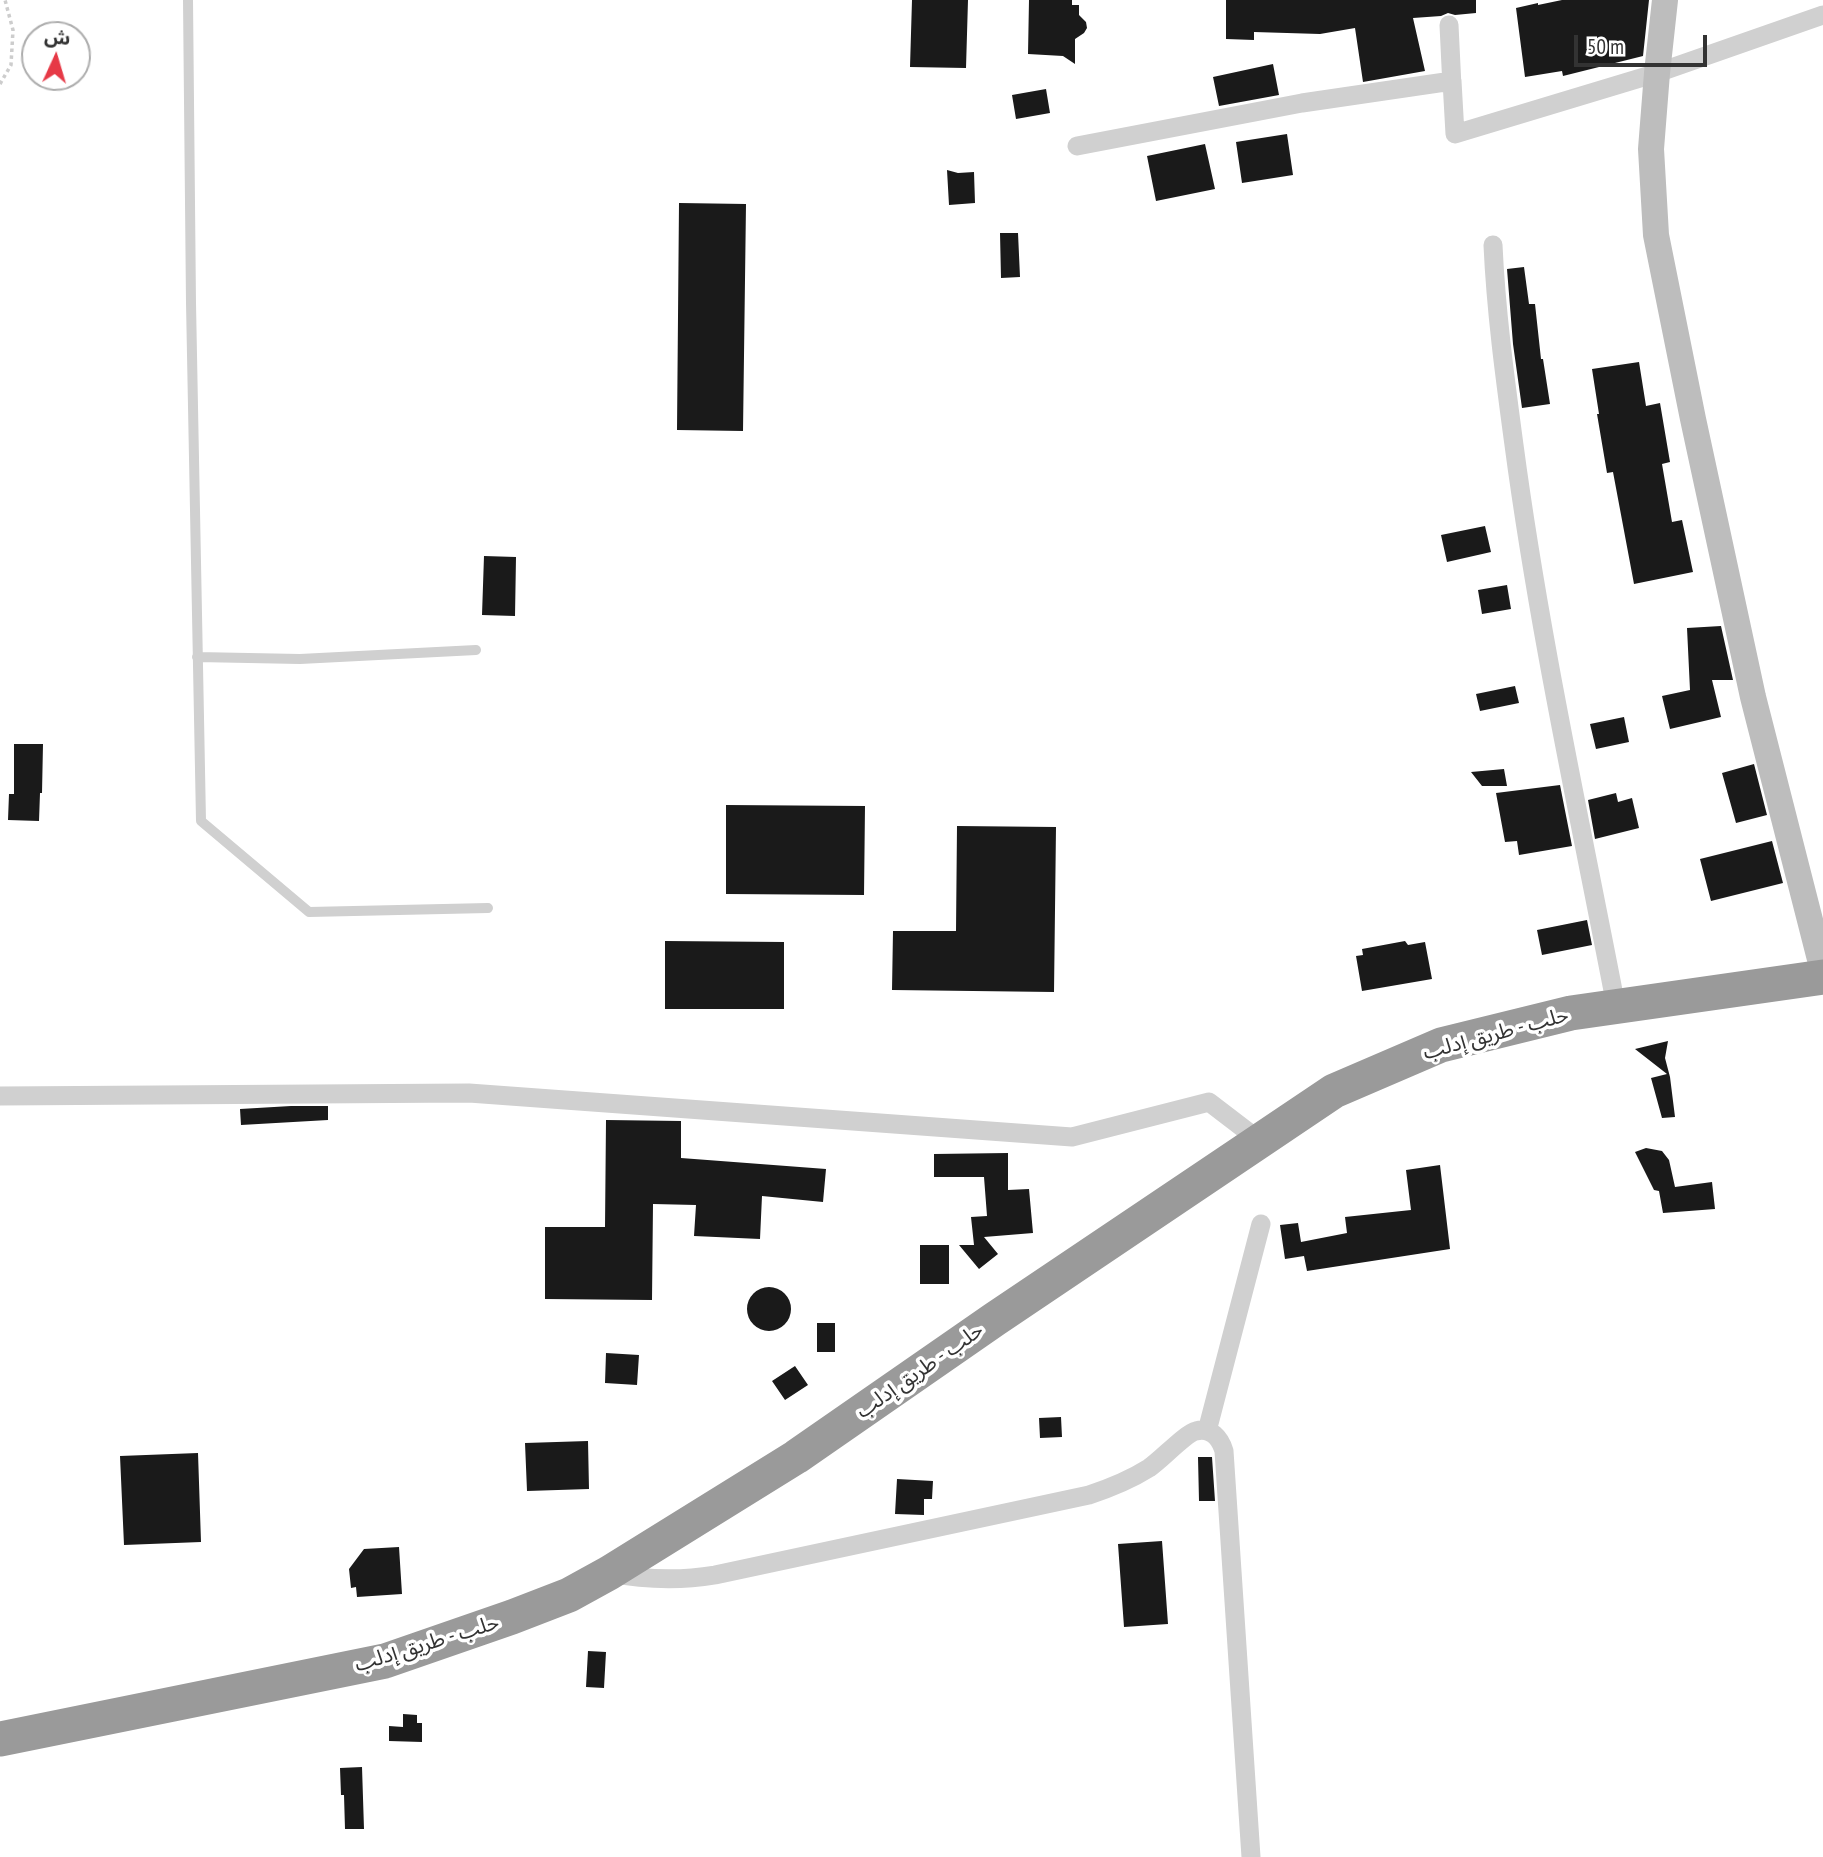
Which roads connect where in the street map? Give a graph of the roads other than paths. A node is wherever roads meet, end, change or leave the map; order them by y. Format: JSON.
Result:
{"nodes":[{"id":1,"x":188,"y":0,"type":"edge"},
{"id":2,"x":1665,"y":0,"type":"edge"},
{"id":3,"x":1823,"y":15,"type":"edge"},
{"id":4,"x":1449,"y":25,"type":"dead end"},
{"id":5,"x":1657,"y":73,"type":"junction"},
{"id":6,"x":1452,"y":87,"type":"junction"},
{"id":7,"x":1077,"y":146,"type":"dead end"},
{"id":8,"x":1493,"y":245,"type":"dead end"},
{"id":9,"x":476,"y":650,"type":"dead end"},
{"id":10,"x":197,"y":657,"type":"junction"},
{"id":11,"x":488,"y":908,"type":"dead end"},
{"id":12,"x":1823,"y":974,"type":"edge"},
{"id":13,"x":1616,"y":1006,"type":"junction"},
{"id":14,"x":0,"y":1096,"type":"edge"},
{"id":15,"x":1260,"y":1141,"type":"junction"},
{"id":16,"x":1261,"y":1224,"type":"dead end"},
{"id":17,"x":1207,"y":1431,"type":"junction"},
{"id":18,"x":609,"y":1573,"type":"junction"},
{"id":19,"x":0,"y":1740,"type":"edge"},
{"id":20,"x":1251,"y":1857,"type":"edge"}],
"edges":[{"from":1,"to":10,"type":"lane"},
{"from":2,"to":5,"type":"street"},
{"from":3,"to":5,"type":"street"},
{"from":4,"to":6,"type":"street"},
{"from":5,"to":6,"type":"street"},
{"from":5,"to":12,"type":"street"},
{"from":6,"to":7,"type":"street"},
{"from":8,"to":13,"type":"street"},
{"from":9,"to":10,"type":"lane"},
{"from":10,"to":11,"type":"lane"},
{"from":12,"to":13,"type":"highway","name":"حلب - طريق إدلب"},
{"from":13,"to":15,"type":"highway","name":"حلب - طريق إدلب"},
{"from":14,"to":15,"type":"street"},
{"from":15,"to":18,"type":"highway","name":"حلب - طريق إدلب"},
{"from":16,"to":17,"type":"street"},
{"from":17,"to":18,"type":"street"},
{"from":17,"to":20,"type":"street"},
{"from":18,"to":19,"type":"highway","name":"حلب - طريق إدلب"}]}
